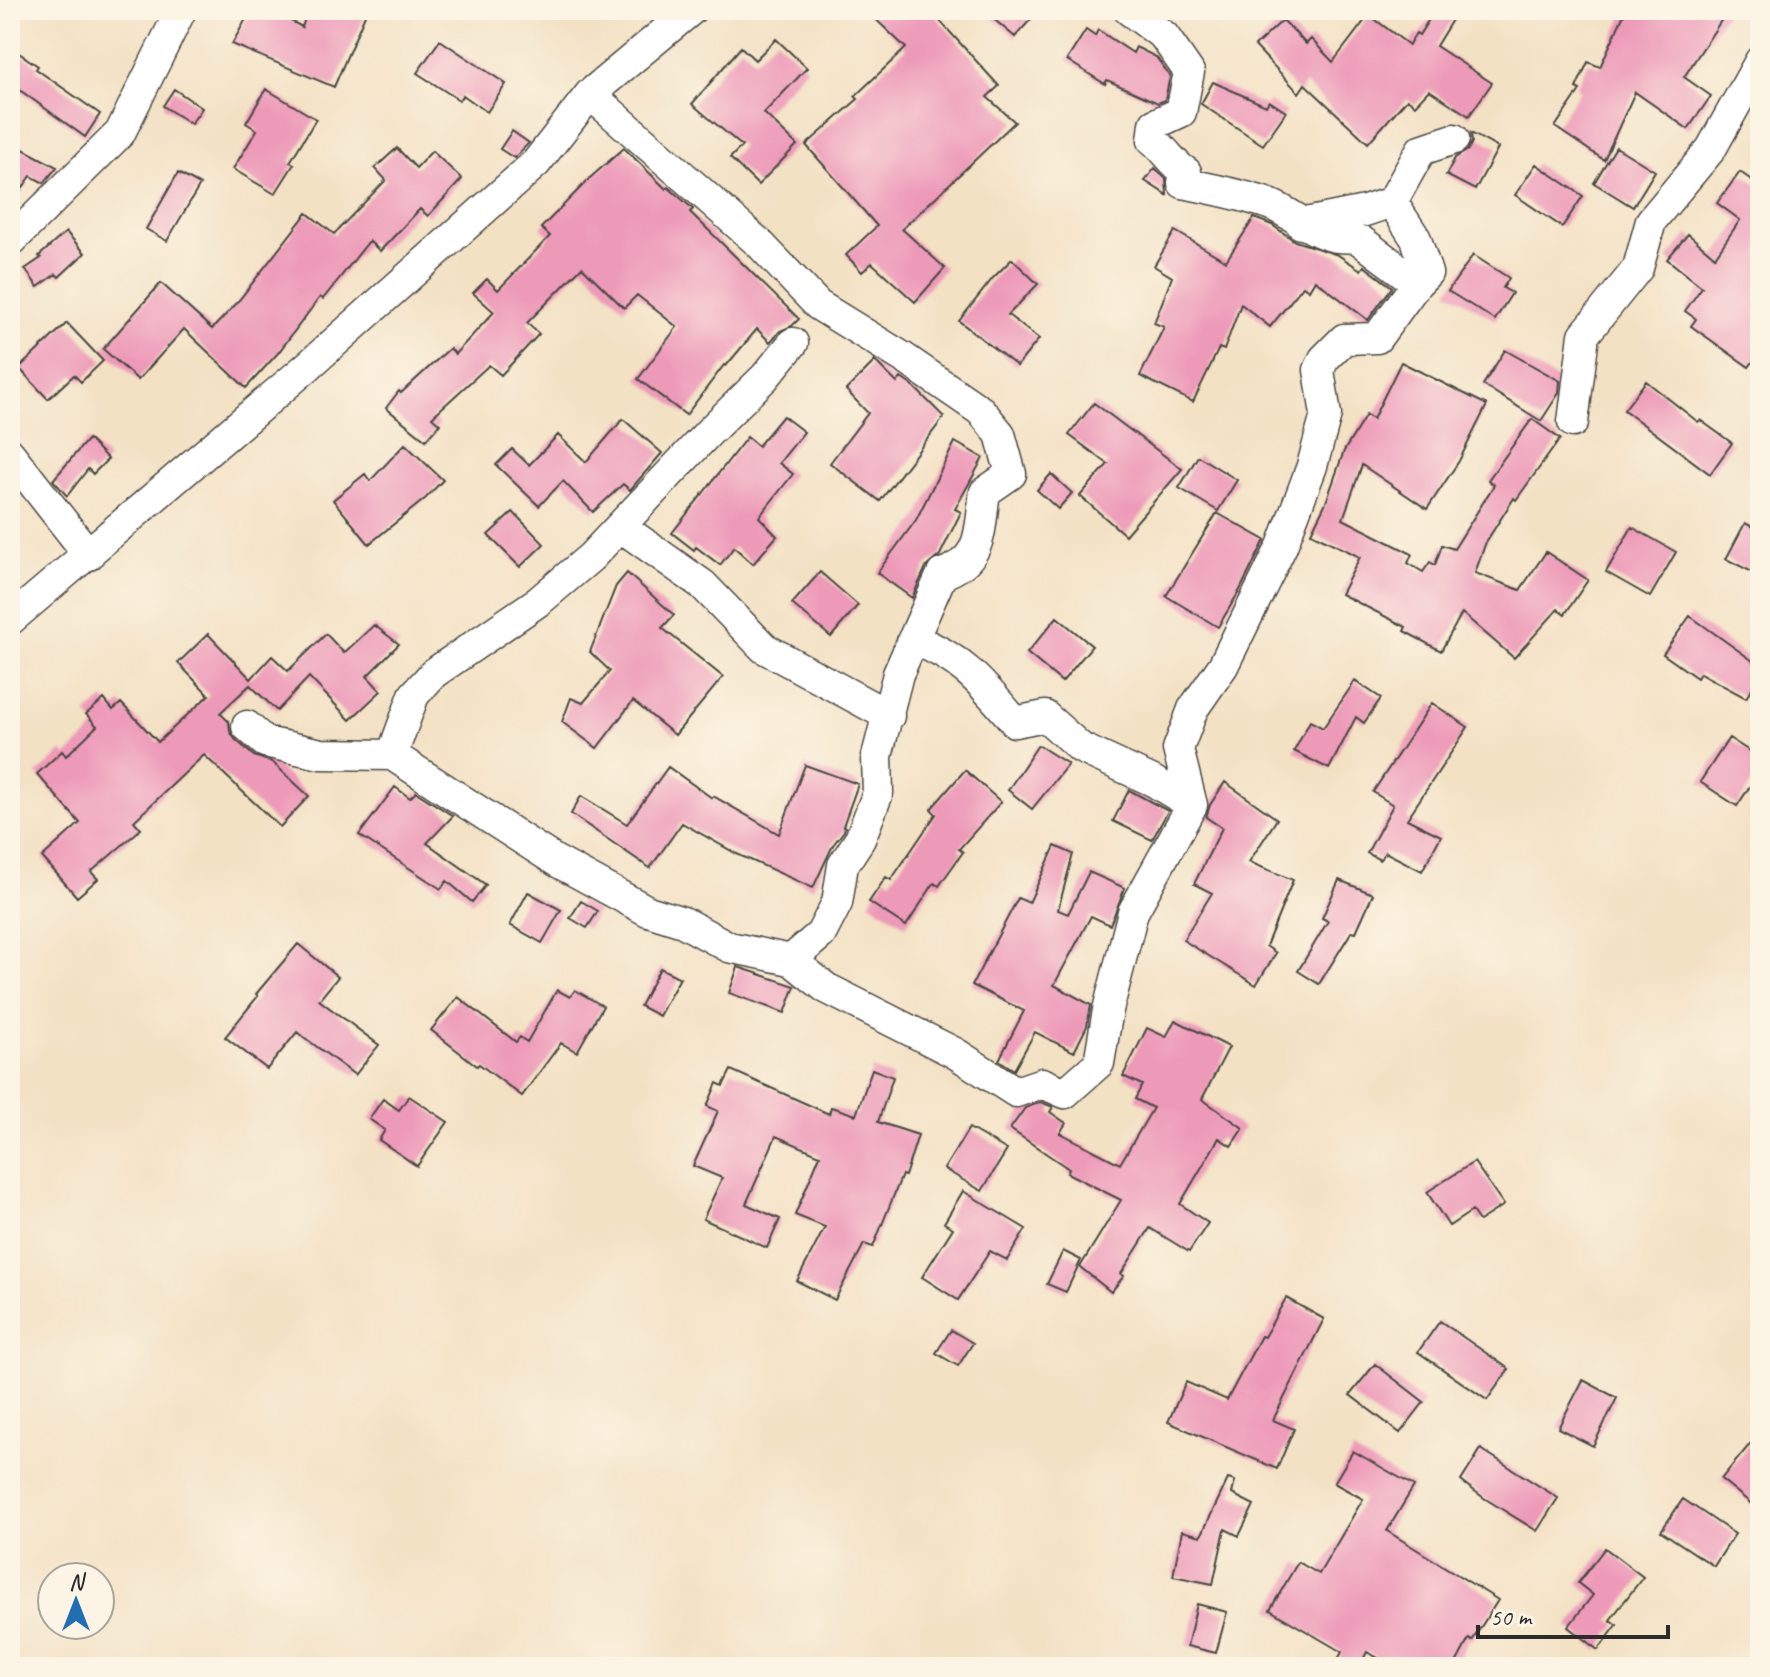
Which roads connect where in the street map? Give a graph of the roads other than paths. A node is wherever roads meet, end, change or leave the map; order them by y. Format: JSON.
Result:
{"nodes":[{"id":1,"x":181,"y":10,"type":"edge"},
{"id":2,"x":691,"y":10,"type":"edge"},
{"id":3,"x":1129,"y":10,"type":"edge"},
{"id":4,"x":1760,"y":61,"type":"edge"},
{"id":5,"x":590,"y":94,"type":"junction"},
{"id":6,"x":1454,"y":139,"type":"dead end"},
{"id":7,"x":1392,"y":202,"type":"junction"},
{"id":8,"x":1301,"y":224,"type":"junction"},
{"id":9,"x":10,"y":242,"type":"edge"},
{"id":10,"x":1417,"y":283,"type":"junction"},
{"id":11,"x":793,"y":343,"type":"dead end"},
{"id":12,"x":1573,"y":422,"type":"dead end"},
{"id":13,"x":10,"y":454,"type":"edge"},
{"id":14,"x":621,"y":527,"type":"junction"},
{"id":15,"x":89,"y":555,"type":"junction"},
{"id":16,"x":10,"y":620,"type":"edge"},
{"id":17,"x":913,"y":639,"type":"junction"},
{"id":18,"x":889,"y":716,"type":"junction"},
{"id":19,"x":247,"y":726,"type":"dead end"},
{"id":20,"x":392,"y":755,"type":"junction"},
{"id":21,"x":1192,"y":805,"type":"junction"},
{"id":22,"x":791,"y":960,"type":"junction"}],
"edges":[{"from":1,"to":9,"type":"street"},
{"from":2,"to":5,"type":"street"},
{"from":3,"to":8,"type":"street"},
{"from":4,"to":12,"type":"street"},
{"from":5,"to":15,"type":"street"},
{"from":5,"to":17,"type":"street"},
{"from":6,"to":7,"type":"street"},
{"from":7,"to":8,"type":"street"},
{"from":7,"to":10,"type":"street"},
{"from":8,"to":10,"type":"street"},
{"from":10,"to":21,"type":"street"},
{"from":11,"to":14,"type":"street"},
{"from":13,"to":15,"type":"street"},
{"from":14,"to":18,"type":"street"},
{"from":14,"to":20,"type":"street"},
{"from":15,"to":16,"type":"street"},
{"from":17,"to":18,"type":"street"},
{"from":17,"to":21,"type":"street"},
{"from":18,"to":22,"type":"street"},
{"from":19,"to":20,"type":"street"},
{"from":20,"to":22,"type":"street"},
{"from":21,"to":22,"type":"street"}]}
